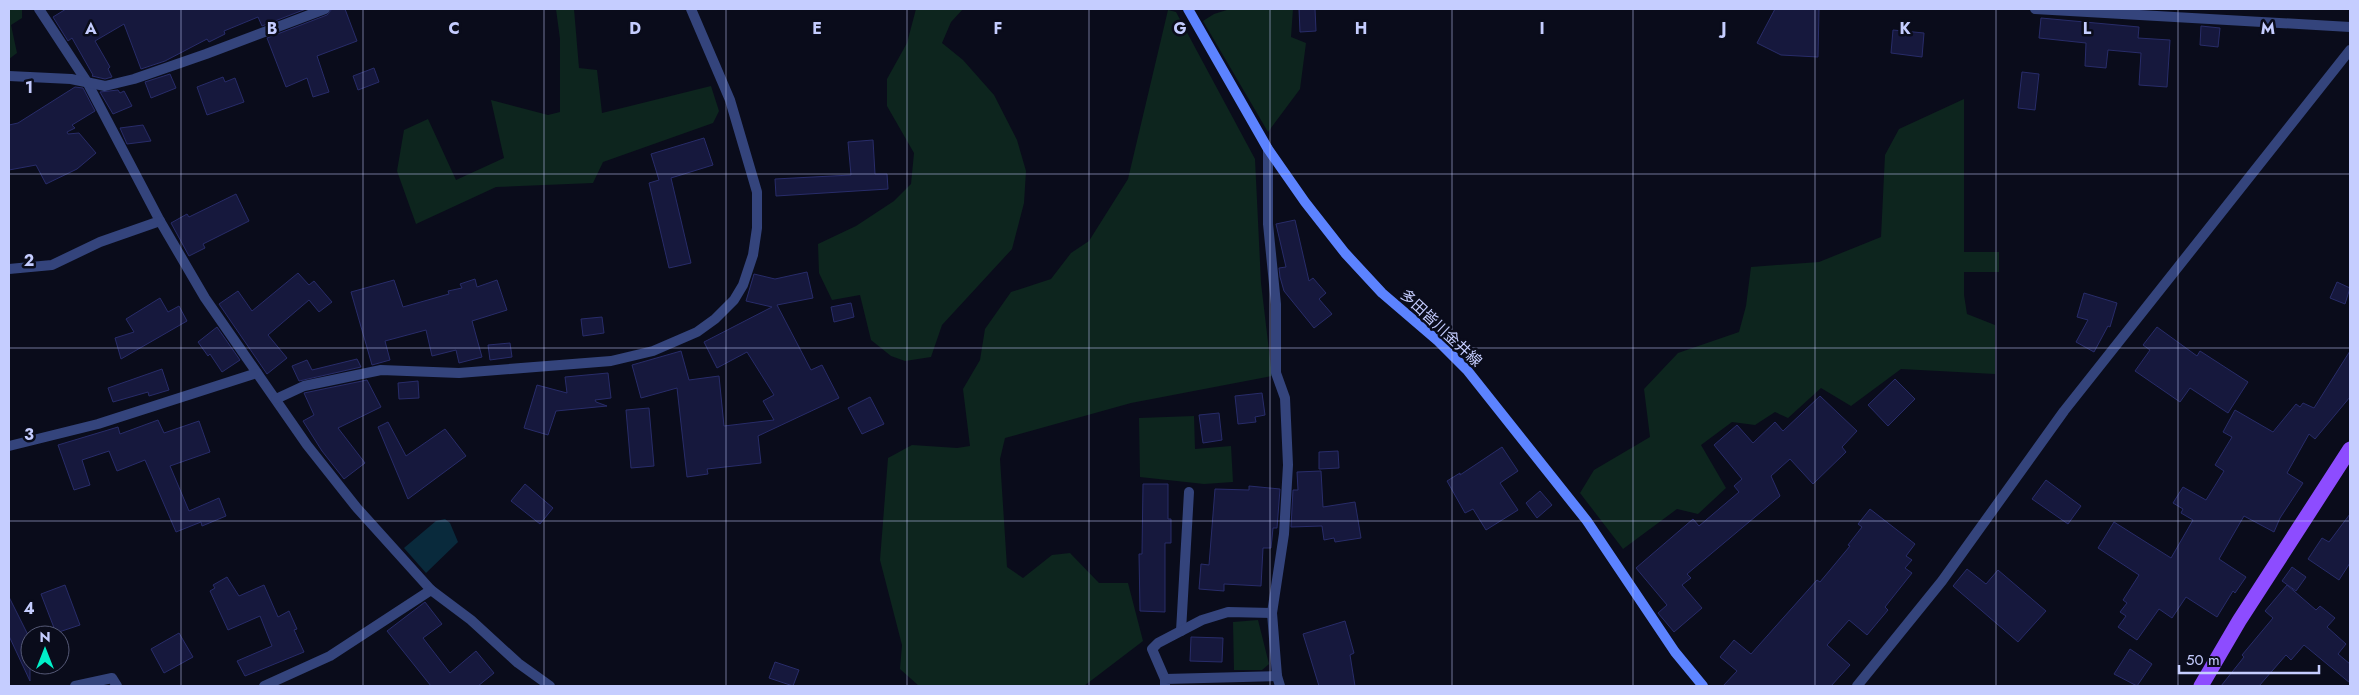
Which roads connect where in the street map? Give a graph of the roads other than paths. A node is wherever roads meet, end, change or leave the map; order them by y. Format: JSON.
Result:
{"nodes":[{"id":1,"x":39,"y":9,"type":"edge"},
{"id":2,"x":325,"y":9,"type":"edge"},
{"id":3,"x":691,"y":9,"type":"edge"},
{"id":4,"x":1188,"y":9,"type":"edge"},
{"id":5,"x":2036,"y":9,"type":"edge"},
{"id":6,"x":2350,"y":27,"type":"edge"},
{"id":7,"x":2350,"y":50,"type":"edge"},
{"id":8,"x":9,"y":76,"type":"edge"},
{"id":9,"x":87,"y":82,"type":"junction"},
{"id":10,"x":1268,"y":149,"type":"junction"},
{"id":11,"x":160,"y":221,"type":"junction"},
{"id":12,"x":9,"y":269,"type":"edge"},
{"id":13,"x":257,"y":373,"type":"junction"},
{"id":14,"x":276,"y":399,"type":"junction"},
{"id":15,"x":9,"y":446,"type":"edge"},
{"id":16,"x":2350,"y":448,"type":"edge"},
{"id":17,"x":1190,"y":492,"type":"dead end"},
{"id":18,"x":432,"y":590,"type":"junction"},
{"id":19,"x":1272,"y":613,"type":"junction"},
{"id":20,"x":1181,"y":631,"type":"junction"},
{"id":21,"x":1279,"y":681,"type":"edge"},
{"id":22,"x":1165,"y":682,"type":"edge"},
{"id":23,"x":75,"y":686,"type":"edge"},
{"id":24,"x":117,"y":686,"type":"edge"},
{"id":25,"x":264,"y":686,"type":"edge"},
{"id":26,"x":550,"y":686,"type":"edge"},
{"id":27,"x":1703,"y":686,"type":"edge"},
{"id":28,"x":1857,"y":686,"type":"edge"},
{"id":29,"x":2201,"y":686,"type":"edge"}],
"edges":[{"from":1,"to":9,"type":"street"},
{"from":2,"to":9,"type":"street"},
{"from":3,"to":14,"type":"street"},
{"from":4,"to":10,"type":"main road","name":"多田皆川金井線"},
{"from":5,"to":6,"type":"street"},
{"from":7,"to":28,"type":"street"},
{"from":8,"to":9,"type":"street"},
{"from":9,"to":11,"type":"street"},
{"from":10,"to":19,"type":"street"},
{"from":10,"to":27,"type":"main road","name":"多田皆川金井線"},
{"from":11,"to":12,"type":"street"},
{"from":11,"to":13,"type":"street"},
{"from":13,"to":14,"type":"street"},
{"from":13,"to":15,"type":"street"},
{"from":14,"to":18,"type":"street"},
{"from":16,"to":29,"type":"main road"},
{"from":17,"to":20,"type":"street"},
{"from":18,"to":25,"type":"street"},
{"from":18,"to":26,"type":"street"},
{"from":19,"to":20,"type":"street"},
{"from":19,"to":21,"type":"street"},
{"from":20,"to":22,"type":"street"},
{"from":21,"to":22,"type":"street"},
{"from":23,"to":24,"type":"street"}]}
